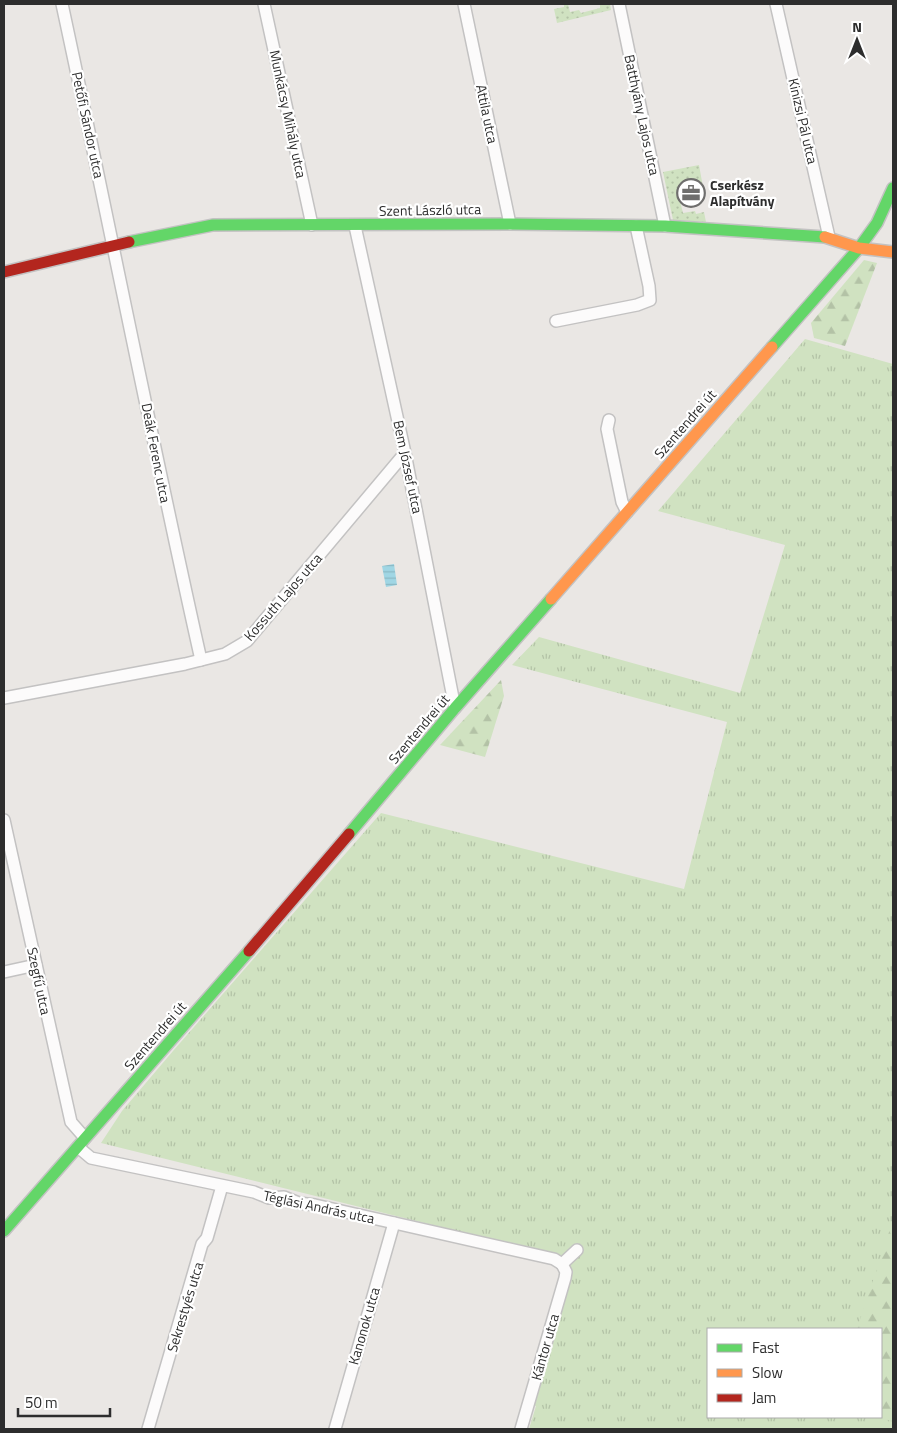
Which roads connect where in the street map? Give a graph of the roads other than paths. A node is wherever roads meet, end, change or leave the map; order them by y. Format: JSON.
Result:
{"nodes":[{"id":1,"x":62,"y":4,"type":"edge"},
{"id":2,"x":264,"y":4,"type":"edge"},
{"id":3,"x":464,"y":4,"type":"edge"},
{"id":4,"x":619,"y":4,"type":"edge"},
{"id":5,"x":776,"y":4,"type":"edge"},
{"id":6,"x":893,"y":188,"type":"edge"},
{"id":7,"x":510,"y":224,"type":"junction"},
{"id":8,"x":312,"y":225,"type":"junction"},
{"id":9,"x":355,"y":226,"type":"junction"},
{"id":10,"x":636,"y":226,"type":"junction"},
{"id":11,"x":665,"y":226,"type":"junction"},
{"id":12,"x":829,"y":238,"type":"junction"},
{"id":13,"x":114,"y":245,"type":"junction"},
{"id":14,"x":859,"y":248,"type":"junction"},
{"id":15,"x":893,"y":252,"type":"edge"},
{"id":16,"x":4,"y":272,"type":"edge"},
{"id":17,"x":556,"y":321,"type":"dead end"},
{"id":18,"x":609,"y":420,"type":"dead end"},
{"id":19,"x":406,"y":453,"type":"junction"},
{"id":20,"x":628,"y":512,"type":"junction"},
{"id":21,"x":201,"y":660,"type":"junction"},
{"id":22,"x":4,"y":698,"type":"edge"},
{"id":23,"x":455,"y":708,"type":"junction"},
{"id":24,"x":4,"y":820,"type":"edge"},
{"id":25,"x":36,"y":965,"type":"junction"},
{"id":26,"x":4,"y":972,"type":"edge"},
{"id":27,"x":85,"y":1138,"type":"junction"},
{"id":28,"x":78,"y":1147,"type":"junction"},
{"id":29,"x":222,"y":1186,"type":"junction"},
{"id":30,"x":394,"y":1223,"type":"junction"},
{"id":31,"x":4,"y":1231,"type":"edge"},
{"id":32,"x":577,"y":1250,"type":"dead end"},
{"id":33,"x":562,"y":1264,"type":"junction"},
{"id":34,"x":148,"y":1429,"type":"edge"},
{"id":35,"x":335,"y":1429,"type":"edge"},
{"id":36,"x":521,"y":1429,"type":"edge"}],
"edges":[{"from":1,"to":13,"type":"street","name":"Petőfi Sándor utca"},
{"from":2,"to":8,"type":"street","name":"Munkácsy Mihály utca"},
{"from":3,"to":7,"type":"street","name":"Attila utca"},
{"from":4,"to":11,"type":"street","name":"Batthyány Lajos utca"},
{"from":5,"to":12,"type":"street","name":"Kinizsi Pál utca"},
{"from":6,"to":14,"type":"main road","name":"Szentendrei út"},
{"from":7,"to":9,"type":"main road","name":"Szent László utca"},
{"from":7,"to":10,"type":"main road","name":"Szent László utca"},
{"from":8,"to":9,"type":"main road","name":"Szent László utca"},
{"from":8,"to":13,"type":"main road","name":"Szent László utca"},
{"from":9,"to":19,"type":"street","name":"Bem József utca"},
{"from":10,"to":11,"type":"main road","name":"Szent László utca"},
{"from":10,"to":17,"type":"street"},
{"from":11,"to":12,"type":"main road","name":"Szent László utca"},
{"from":12,"to":14,"type":"main road","name":"Szent László utca"},
{"from":13,"to":16,"type":"main road","name":"Szent László utca"},
{"from":13,"to":21,"type":"street","name":"Deák Ferenc utca"},
{"from":14,"to":15,"type":"main road","name":"Szent László utca"},
{"from":14,"to":20,"type":"main road","name":"Szentendrei út"},
{"from":18,"to":20,"type":"street"},
{"from":19,"to":21,"type":"street","name":"Kossuth Lajos utca"},
{"from":19,"to":23,"type":"street","name":"Bem József utca"},
{"from":20,"to":23,"type":"main road","name":"Szentendrei út"},
{"from":21,"to":22,"type":"street","name":"Kossuth Lajos utca"},
{"from":23,"to":27,"type":"main road","name":"Szentendrei út"},
{"from":24,"to":25,"type":"street","name":"Szegfű utca"},
{"from":25,"to":26,"type":"street"},
{"from":25,"to":27,"type":"street","name":"Szegfű utca"},
{"from":27,"to":28,"type":"main road","name":"Szentendrei út"},
{"from":28,"to":29,"type":"street","name":"Téglási András utca"},
{"from":28,"to":31,"type":"main road","name":"Szentendrei út"},
{"from":29,"to":30,"type":"street","name":"Téglási András utca"},
{"from":29,"to":34,"type":"street","name":"Sekrestyés utca"},
{"from":30,"to":33,"type":"street","name":"Téglási András utca"},
{"from":30,"to":35,"type":"street","name":"Kanonok utca"},
{"from":32,"to":33,"type":"street"},
{"from":33,"to":36,"type":"street","name":"Kántor utca"}]}
